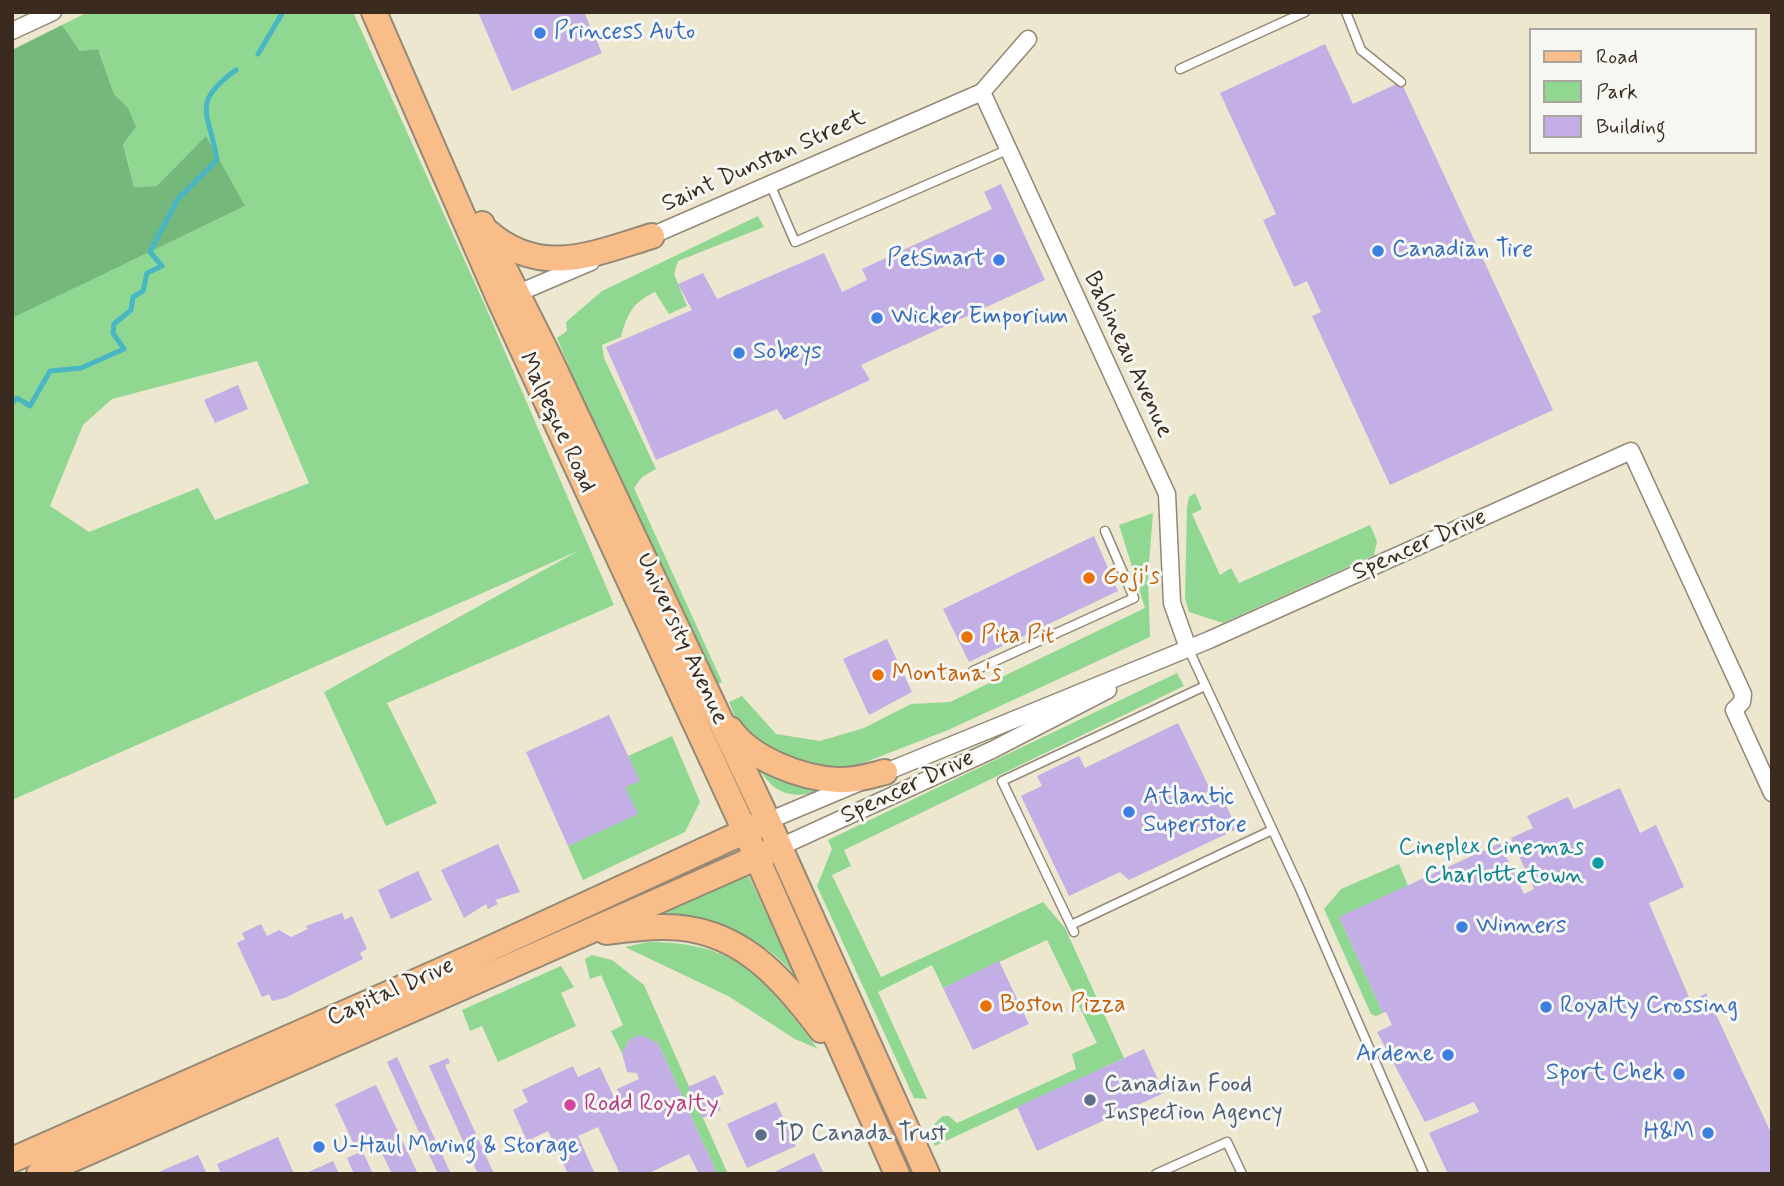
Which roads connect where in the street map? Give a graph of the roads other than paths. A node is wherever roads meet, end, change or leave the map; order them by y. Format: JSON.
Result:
{"nodes":[{"id":1,"x":53,"y":12,"type":"edge"},
{"id":2,"x":374,"y":12,"type":"edge"},
{"id":3,"x":1305,"y":12,"type":"edge"},
{"id":4,"x":1346,"y":12,"type":"edge"},
{"id":5,"x":12,"y":32,"type":"edge"},
{"id":6,"x":1028,"y":39,"type":"dead end"},
{"id":7,"x":1180,"y":69,"type":"dead end"},
{"id":8,"x":1401,"y":82,"type":"dead end"},
{"id":9,"x":982,"y":92,"type":"junction"},
{"id":10,"x":417,"y":113,"type":"junction"},
{"id":11,"x":1007,"y":150,"type":"junction"},
{"id":12,"x":770,"y":184,"type":"junction"},
{"id":13,"x":485,"y":229,"type":"junction"},
{"id":14,"x":652,"y":236,"type":"junction"},
{"id":15,"x":508,"y":297,"type":"junction"},
{"id":16,"x":1105,"y":531,"type":"dead end"},
{"id":17,"x":1188,"y":648,"type":"junction"},
{"id":18,"x":1168,"y":656,"type":"junction"},
{"id":19,"x":694,"y":667,"type":"junction"},
{"id":20,"x":973,"y":671,"type":"dead end"},
{"id":21,"x":1205,"y":685,"type":"junction"},
{"id":22,"x":885,"y":772,"type":"junction"},
{"id":23,"x":1772,"y":793,"type":"edge"},
{"id":24,"x":768,"y":821,"type":"junction"},
{"id":25,"x":1272,"y":830,"type":"junction"},
{"id":26,"x":745,"y":831,"type":"junction"},
{"id":27,"x":780,"y":847,"type":"junction"},
{"id":28,"x":757,"y":858,"type":"junction"},
{"id":29,"x":585,"y":934,"type":"junction"},
{"id":30,"x":848,"y":1068,"type":"junction"},
{"id":31,"x":12,"y":1160,"type":"edge"},
{"id":32,"x":39,"y":1174,"type":"edge"},
{"id":33,"x":897,"y":1174,"type":"edge"},
{"id":34,"x":927,"y":1174,"type":"edge"},
{"id":35,"x":1156,"y":1174,"type":"edge"},
{"id":36,"x":1242,"y":1174,"type":"edge"},
{"id":37,"x":1424,"y":1174,"type":"edge"}],
"edges":[{"from":1,"to":5,"type":"street"},
{"from":2,"to":10,"type":"main road","name":"Malpeque Road"},
{"from":3,"to":7,"type":"lane"},
{"from":4,"to":8,"type":"lane"},
{"from":6,"to":9,"type":"street","name":"Saint Dunstan Street"},
{"from":9,"to":11,"type":"street","name":"Babineau Avenue"},
{"from":9,"to":12,"type":"street","name":"Saint Dunstan Street"},
{"from":10,"to":13,"type":"main road","name":"University Avenue"},
{"from":10,"to":15,"type":"main road","name":"Malpeque Road"},
{"from":11,"to":12,"type":"lane"},
{"from":11,"to":17,"type":"street","name":"Babineau Avenue"},
{"from":12,"to":14,"type":"street","name":"Saint Dunstan Street"},
{"from":13,"to":14,"type":"main road"},
{"from":13,"to":15,"type":"main road","name":"University Avenue"},
{"from":14,"to":15,"type":"street","name":"Saint Dunstan Street"},
{"from":15,"to":19,"type":"main road","name":"University Avenue"},
{"from":15,"to":26,"type":"main road","name":"Malpeque Road"},
{"from":16,"to":20,"type":"lane"},
{"from":17,"to":18,"type":"street","name":"Spencer Drive"},
{"from":17,"to":21,"type":"lane"},
{"from":17,"to":23,"type":"street","name":"Spencer Drive"},
{"from":18,"to":22,"type":"street","name":"Spencer Drive"},
{"from":18,"to":27,"type":"street","name":"Spencer Drive"},
{"from":19,"to":22,"type":"main road"},
{"from":19,"to":24,"type":"main road","name":"University Avenue"},
{"from":21,"to":25,"type":"lane"},
{"from":21,"to":25,"type":"lane"},
{"from":22,"to":24,"type":"street","name":"Spencer Drive"},
{"from":24,"to":26,"type":"main road","name":"Capital Drive"},
{"from":24,"to":27,"type":"main road","name":"University Avenue"},
{"from":25,"to":37,"type":"lane"},
{"from":26,"to":28,"type":"main road"},
{"from":26,"to":31,"type":"main road","name":"Capital Drive"},
{"from":27,"to":28,"type":"main road","name":"Spencer Drive"},
{"from":27,"to":34,"type":"main road","name":"University Avenue"},
{"from":28,"to":29,"type":"main road","name":"Capital Drive"},
{"from":28,"to":30,"type":"main road"},
{"from":29,"to":30,"type":"main road"},
{"from":29,"to":32,"type":"main road","name":"Capital Drive"},
{"from":30,"to":33,"type":"main road"},
{"from":35,"to":36,"type":"lane"}]}
